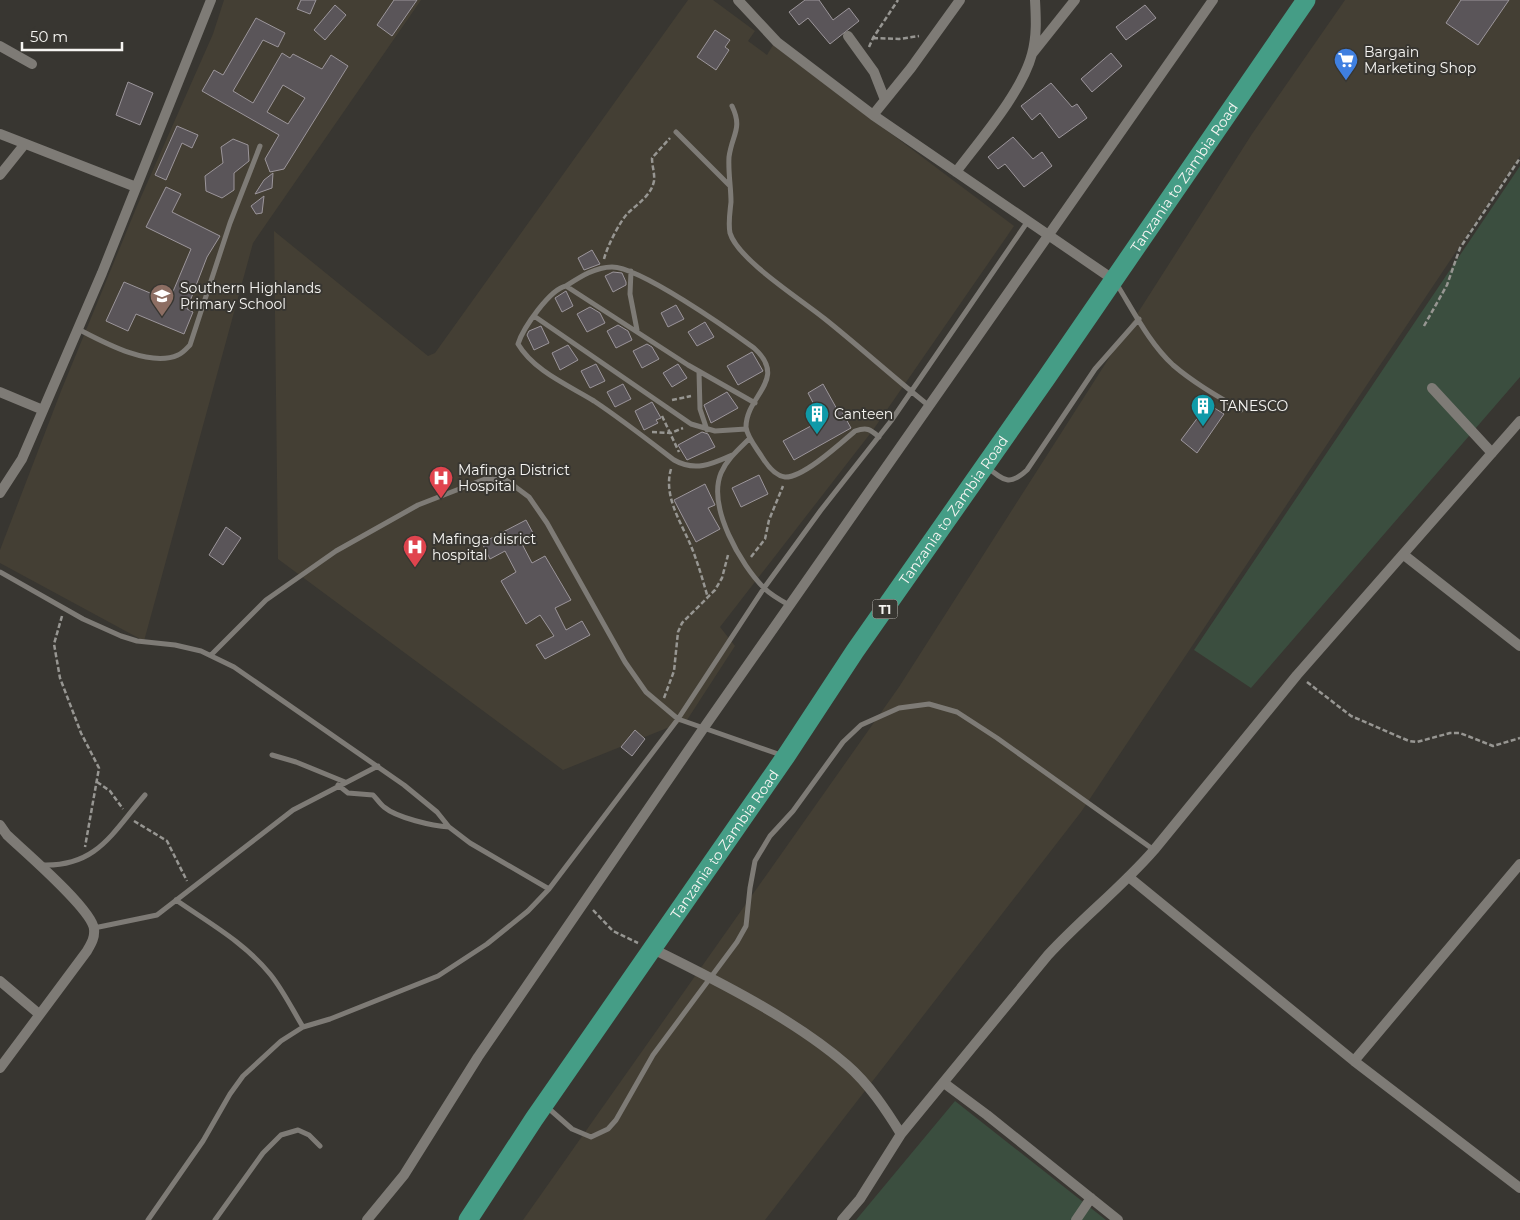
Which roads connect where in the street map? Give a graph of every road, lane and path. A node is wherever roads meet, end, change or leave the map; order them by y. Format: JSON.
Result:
{"nodes":[{"id":1,"x":210,"y":0,"type":"edge"},
{"id":2,"x":898,"y":0,"type":"edge"},
{"id":3,"x":960,"y":0,"type":"edge"},
{"id":4,"x":1035,"y":0,"type":"edge"},
{"id":5,"x":1075,"y":0,"type":"edge"},
{"id":6,"x":1213,"y":0,"type":"edge"},
{"id":7,"x":1306,"y":0,"type":"edge"},
{"id":8,"x":744,"y":2,"type":"edge"},
{"id":9,"x":935,"y":33,"type":"junction"},
{"id":10,"x":848,"y":36,"type":"dead end"},
{"id":11,"x":873,"y":38,"type":"junction"},
{"id":12,"x":0,"y":46,"type":"edge"},
{"id":13,"x":1032,"y":55,"type":"junction"},
{"id":14,"x":868,"y":63,"type":"junction"},
{"id":15,"x":32,"y":64,"type":"dead end"},
{"id":16,"x":885,"y":100,"type":"junction"},
{"id":17,"x":732,"y":106,"type":"dead end"},
{"id":18,"x":873,"y":114,"type":"junction"},
{"id":19,"x":676,"y":132,"type":"joint"},
{"id":20,"x":0,"y":134,"type":"edge"},
{"id":21,"x":24,"y":145,"type":"junction"},
{"id":22,"x":260,"y":146,"type":"dead end"},
{"id":23,"x":1520,"y":158,"type":"edge"},
{"id":24,"x":956,"y":172,"type":"junction"},
{"id":25,"x":0,"y":175,"type":"edge"},
{"id":26,"x":729,"y":184,"type":"junction"},
{"id":27,"x":136,"y":187,"type":"junction"},
{"id":28,"x":1028,"y":221,"type":"junction"},
{"id":29,"x":1048,"y":235,"type":"junction"},
{"id":30,"x":602,"y":268,"type":"junction"},
{"id":31,"x":630,"y":271,"type":"junction"},
{"id":32,"x":1114,"y":280,"type":"junction"},
{"id":33,"x":566,"y":286,"type":"junction"},
{"id":34,"x":534,"y":316,"type":"junction"},
{"id":35,"x":1139,"y":319,"type":"junction"},
{"id":36,"x":1424,"y":326,"type":"dead end"},
{"id":37,"x":78,"y":329,"type":"junction"},
{"id":38,"x":637,"y":331,"type":"junction"},
{"id":39,"x":699,"y":372,"type":"junction"},
{"id":40,"x":1432,"y":388,"type":"dead end"},
{"id":41,"x":0,"y":392,"type":"edge"},
{"id":42,"x":912,"y":392,"type":"junction"},
{"id":43,"x":698,"y":395,"type":"junction"},
{"id":44,"x":656,"y":400,"type":"junction"},
{"id":45,"x":755,"y":403,"type":"junction"},
{"id":46,"x":928,"y":405,"type":"junction"},
{"id":47,"x":43,"y":410,"type":"junction"},
{"id":48,"x":1241,"y":410,"type":"dead end"},
{"id":49,"x":1520,"y":421,"type":"edge"},
{"id":50,"x":746,"y":429,"type":"junction"},
{"id":51,"x":707,"y":430,"type":"junction"},
{"id":52,"x":879,"y":437,"type":"junction"},
{"id":53,"x":750,"y":438,"type":"junction"},
{"id":54,"x":1492,"y":453,"type":"junction"},
{"id":55,"x":732,"y":455,"type":"junction"},
{"id":56,"x":674,"y":460,"type":"junction"},
{"id":57,"x":685,"y":466,"type":"junction"},
{"id":58,"x":985,"y":466,"type":"junction"},
{"id":59,"x":786,"y":477,"type":"junction"},
{"id":60,"x":0,"y":493,"type":"edge"},
{"id":61,"x":730,"y":540,"type":"junction"},
{"id":62,"x":1404,"y":555,"type":"junction"},
{"id":63,"x":744,"y":563,"type":"junction"},
{"id":64,"x":0,"y":572,"type":"edge"},
{"id":65,"x":764,"y":588,"type":"junction"},
{"id":66,"x":708,"y":598,"type":"junction"},
{"id":67,"x":789,"y":605,"type":"junction"},
{"id":68,"x":63,"y":607,"type":"junction"},
{"id":69,"x":1520,"y":646,"type":"edge"},
{"id":70,"x":211,"y":655,"type":"junction"},
{"id":71,"x":1297,"y":676,"type":"junction"},
{"id":72,"x":660,"y":706,"type":"junction"},
{"id":73,"x":678,"y":718,"type":"junction"},
{"id":74,"x":703,"y":729,"type":"junction"},
{"id":75,"x":1520,"y":738,"type":"edge"},
{"id":76,"x":272,"y":755,"type":"dead end"},
{"id":77,"x":786,"y":756,"type":"junction"},
{"id":78,"x":378,"y":766,"type":"junction"},
{"id":79,"x":97,"y":782,"type":"junction"},
{"id":80,"x":345,"y":782,"type":"junction"},
{"id":81,"x":338,"y":785,"type":"junction"},
{"id":82,"x":144,"y":795,"type":"dead end"},
{"id":83,"x":127,"y":816,"type":"junction"},
{"id":84,"x":0,"y":824,"type":"edge"},
{"id":85,"x":449,"y":827,"type":"junction"},
{"id":86,"x":1154,"y":850,"type":"junction"},
{"id":87,"x":83,"y":859,"type":"junction"},
{"id":88,"x":1520,"y":864,"type":"edge"},
{"id":89,"x":39,"y":865,"type":"junction"},
{"id":90,"x":1130,"y":878,"type":"junction"},
{"id":91,"x":190,"y":889,"type":"junction"},
{"id":92,"x":549,"y":889,"type":"junction"},
{"id":93,"x":176,"y":900,"type":"junction"},
{"id":94,"x":584,"y":903,"type":"junction"},
{"id":95,"x":94,"y":928,"type":"junction"},
{"id":96,"x":653,"y":949,"type":"junction"},
{"id":97,"x":710,"y":977,"type":"junction"},
{"id":98,"x":0,"y":981,"type":"edge"},
{"id":99,"x":39,"y":1014,"type":"junction"},
{"id":100,"x":303,"y":1026,"type":"junction"},
{"id":101,"x":1354,"y":1061,"type":"junction"},
{"id":102,"x":0,"y":1068,"type":"edge"},
{"id":103,"x":944,"y":1083,"type":"junction"},
{"id":104,"x":544,"y":1105,"type":"junction"},
{"id":105,"x":901,"y":1134,"type":"junction"},
{"id":106,"x":320,"y":1146,"type":"dead end"},
{"id":107,"x":1520,"y":1188,"type":"edge"},
{"id":108,"x":1090,"y":1198,"type":"junction"},
{"id":109,"x":371,"y":1219,"type":"edge"},
{"id":110,"x":148,"y":1220,"type":"edge"},
{"id":111,"x":215,"y":1220,"type":"edge"},
{"id":112,"x":468,"y":1220,"type":"edge"},
{"id":113,"x":842,"y":1220,"type":"edge"},
{"id":114,"x":1076,"y":1220,"type":"edge"},
{"id":115,"x":1118,"y":1220,"type":"edge"}],
"edges":[{"from":1,"to":27,"type":"street"},
{"from":2,"to":11,"type":"path"},
{"from":3,"to":9,"type":"street"},
{"from":4,"to":13,"type":"street"},
{"from":5,"to":13,"type":"street"},
{"from":6,"to":29,"type":"street"},
{"from":7,"to":32,"type":"highway","name":"Tanzania to Zambia Road","number":"T1"},
{"from":8,"to":18,"type":"street"},
{"from":9,"to":11,"type":"path"},
{"from":9,"to":16,"type":"street"},
{"from":10,"to":14,"type":"street"},
{"from":11,"to":14,"type":"path"},
{"from":12,"to":15,"type":"street"},
{"from":13,"to":24,"type":"street"},
{"from":14,"to":16,"type":"street"},
{"from":16,"to":18,"type":"street"},
{"from":17,"to":26,"type":"lane"},
{"from":18,"to":24,"type":"street"},
{"from":19,"to":26,"type":"lane"},
{"from":19,"to":30,"type":"path"},
{"from":20,"to":21,"type":"street"},
{"from":21,"to":25,"type":"street"},
{"from":21,"to":27,"type":"street"},
{"from":22,"to":37,"type":"lane"},
{"from":23,"to":36,"type":"path"},
{"from":24,"to":28,"type":"street"},
{"from":26,"to":42,"type":"lane"},
{"from":27,"to":37,"type":"street"},
{"from":28,"to":29,"type":"street"},
{"from":28,"to":42,"type":"lane"},
{"from":29,"to":32,"type":"street"},
{"from":29,"to":46,"type":"street"},
{"from":30,"to":31,"type":"lane"},
{"from":30,"to":33,"type":"lane"},
{"from":31,"to":38,"type":"lane"},
{"from":31,"to":45,"type":"lane"},
{"from":32,"to":35,"type":"lane"},
{"from":32,"to":58,"type":"highway","name":"Tanzania to Zambia Road","number":"T1"},
{"from":33,"to":34,"type":"lane"},
{"from":33,"to":38,"type":"lane"},
{"from":34,"to":44,"type":"lane"},
{"from":34,"to":56,"type":"lane"},
{"from":35,"to":48,"type":"lane"},
{"from":35,"to":58,"type":"lane"},
{"from":37,"to":47,"type":"street"},
{"from":38,"to":39,"type":"lane"},
{"from":39,"to":43,"type":"lane"},
{"from":39,"to":45,"type":"lane"},
{"from":40,"to":54,"type":"street"},
{"from":41,"to":47,"type":"street"},
{"from":42,"to":46,"type":"lane"},
{"from":42,"to":52,"type":"lane"},
{"from":43,"to":44,"type":"path"},
{"from":43,"to":51,"type":"lane"},
{"from":44,"to":51,"type":"lane"},
{"from":44,"to":57,"type":"path"},
{"from":45,"to":50,"type":"lane"},
{"from":46,"to":67,"type":"street"},
{"from":47,"to":60,"type":"street"},
{"from":49,"to":54,"type":"street"},
{"from":50,"to":51,"type":"lane"},
{"from":50,"to":53,"type":"lane"},
{"from":52,"to":59,"type":"lane"},
{"from":52,"to":65,"type":"lane"},
{"from":53,"to":55,"type":"lane"},
{"from":53,"to":59,"type":"lane"},
{"from":54,"to":62,"type":"street"},
{"from":55,"to":57,"type":"lane"},
{"from":55,"to":61,"type":"lane"},
{"from":56,"to":57,"type":"lane"},
{"from":56,"to":66,"type":"path"},
{"from":58,"to":77,"type":"highway","name":"Tanzania to Zambia Road","number":"T1"},
{"from":59,"to":63,"type":"path"},
{"from":61,"to":63,"type":"lane"},
{"from":61,"to":66,"type":"path"},
{"from":62,"to":69,"type":"street"},
{"from":62,"to":71,"type":"street"},
{"from":63,"to":65,"type":"lane"},
{"from":64,"to":68,"type":"lane"},
{"from":65,"to":67,"type":"lane"},
{"from":65,"to":73,"type":"lane"},
{"from":66,"to":72,"type":"path"},
{"from":67,"to":74,"type":"street"},
{"from":68,"to":70,"type":"lane"},
{"from":68,"to":79,"type":"path"},
{"from":70,"to":72,"type":"lane"},
{"from":70,"to":78,"type":"lane"},
{"from":71,"to":75,"type":"path"},
{"from":71,"to":86,"type":"street"},
{"from":72,"to":73,"type":"lane"},
{"from":73,"to":74,"type":"lane"},
{"from":73,"to":92,"type":"lane"},
{"from":74,"to":77,"type":"lane"},
{"from":74,"to":94,"type":"street"},
{"from":76,"to":80,"type":"lane"},
{"from":77,"to":96,"type":"highway","name":"Tanzania to Zambia Road","number":"T1"},
{"from":78,"to":80,"type":"lane"},
{"from":78,"to":85,"type":"lane"},
{"from":79,"to":83,"type":"path"},
{"from":79,"to":87,"type":"path"},
{"from":80,"to":81,"type":"lane"},
{"from":81,"to":85,"type":"lane"},
{"from":81,"to":91,"type":"lane"},
{"from":82,"to":83,"type":"lane"},
{"from":83,"to":87,"type":"lane"},
{"from":83,"to":91,"type":"path"},
{"from":84,"to":89,"type":"street"},
{"from":85,"to":92,"type":"lane"},
{"from":86,"to":90,"type":"street"},
{"from":86,"to":97,"type":"lane"},
{"from":87,"to":89,"type":"lane"},
{"from":88,"to":101,"type":"street"},
{"from":89,"to":95,"type":"street"},
{"from":90,"to":101,"type":"street"},
{"from":90,"to":103,"type":"street"},
{"from":91,"to":93,"type":"lane"},
{"from":92,"to":100,"type":"lane"},
{"from":93,"to":95,"type":"lane"},
{"from":93,"to":100,"type":"lane"},
{"from":94,"to":96,"type":"path"},
{"from":94,"to":109,"type":"street"},
{"from":95,"to":99,"type":"street"},
{"from":96,"to":97,"type":"street"},
{"from":96,"to":104,"type":"highway","name":"Tanzania to Zambia Road","number":"T1"},
{"from":97,"to":104,"type":"lane"},
{"from":97,"to":105,"type":"street"},
{"from":98,"to":99,"type":"street"},
{"from":99,"to":102,"type":"street"},
{"from":100,"to":110,"type":"lane"},
{"from":101,"to":107,"type":"street"},
{"from":103,"to":105,"type":"street"},
{"from":103,"to":108,"type":"street"},
{"from":104,"to":112,"type":"highway","name":"Tanzania to Zambia Road","number":"T1"},
{"from":105,"to":113,"type":"street"},
{"from":106,"to":111,"type":"lane"},
{"from":108,"to":114,"type":"street"},
{"from":108,"to":115,"type":"street"}]}
